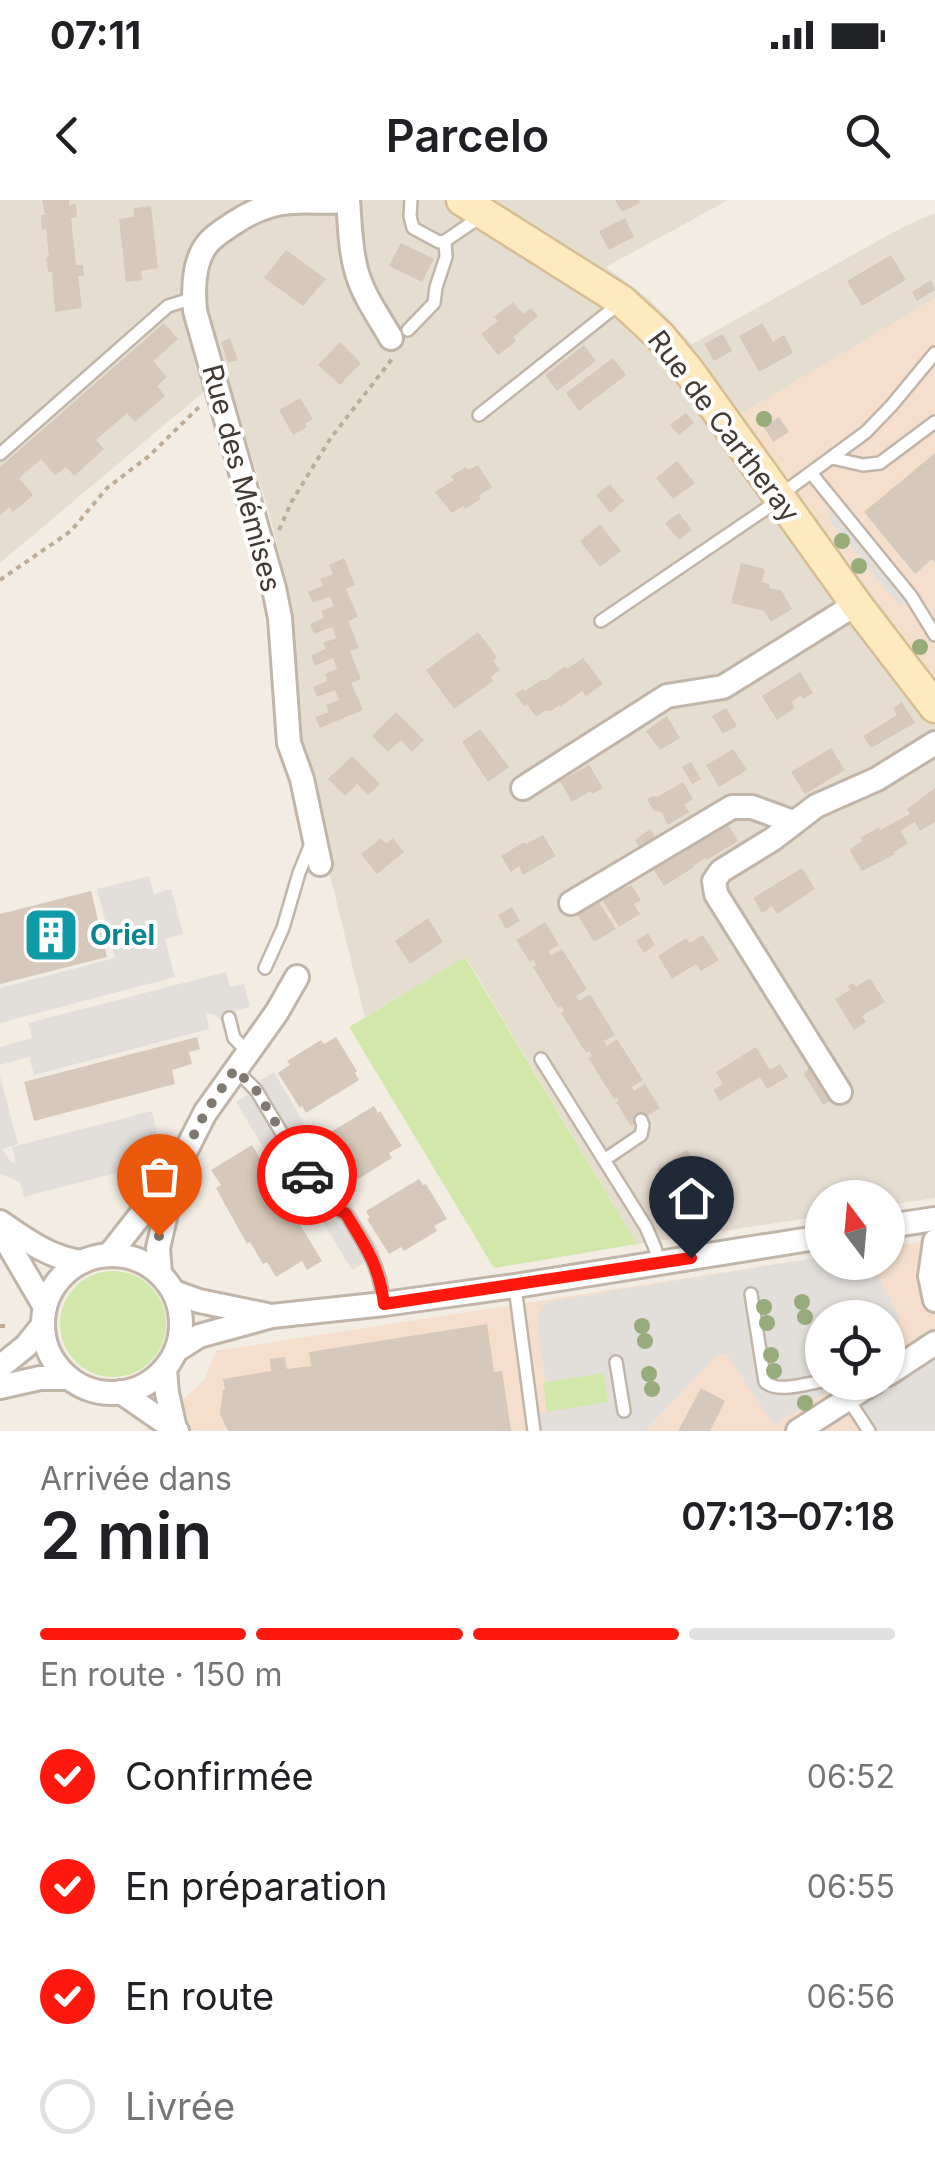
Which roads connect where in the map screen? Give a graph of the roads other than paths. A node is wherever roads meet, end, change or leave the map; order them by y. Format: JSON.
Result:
{"nodes":[{"id":1,"x":348,"y":200,"type":"edge"},
{"id":2,"x":412,"y":200,"type":"edge"},
{"id":3,"x":473,"y":207,"type":"edge"},
{"id":4,"x":444,"y":241,"type":"junction"},
{"id":5,"x":194,"y":298,"type":"junction"},
{"id":6,"x":622,"y":301,"type":"junction"},
{"id":7,"x":400,"y":334,"type":"joint"},
{"id":8,"x":935,"y":352,"type":"edge"},
{"id":9,"x":479,"y":415,"type":"dead end"},
{"id":10,"x":935,"y":422,"type":"edge"},
{"id":11,"x":0,"y":454,"type":"edge"},
{"id":12,"x":832,"y":458,"type":"junction"},
{"id":13,"x":810,"y":474,"type":"junction"},
{"id":14,"x":780,"y":497,"type":"junction"},
{"id":15,"x":856,"y":604,"type":"junction"},
{"id":16,"x":601,"y":621,"type":"dead end"},
{"id":17,"x":934,"y":632,"type":"edge"},
{"id":18,"x":935,"y":707,"type":"edge"},
{"id":19,"x":935,"y":743,"type":"edge"},
{"id":20,"x":523,"y":788,"type":"dead end"},
{"id":21,"x":793,"y":822,"type":"junction"},
{"id":22,"x":314,"y":837,"type":"junction"},
{"id":23,"x":320,"y":864,"type":"dead end"},
{"id":24,"x":570,"y":903,"type":"dead end"},
{"id":25,"x":265,"y":968,"type":"dead end"},
{"id":26,"x":297,"y":977,"type":"dead end"},
{"id":27,"x":229,"y":1018,"type":"dead end"},
{"id":28,"x":541,"y":1059,"type":"dead end"},
{"id":29,"x":242,"y":1060,"type":"junction"},
{"id":30,"x":840,"y":1092,"type":"dead end"},
{"id":31,"x":641,"y":1120,"type":"dead end"},
{"id":32,"x":308,"y":1147,"type":"dead end"},
{"id":33,"x":604,"y":1160,"type":"junction"},
{"id":34,"x":176,"y":1170,"type":"junction"},
{"id":35,"x":341,"y":1210,"type":"junction"},
{"id":36,"x":935,"y":1219,"type":"edge"},
{"id":37,"x":0,"y":1222,"type":"edge"},
{"id":38,"x":905,"y":1223,"type":"edge"},
{"id":39,"x":0,"y":1230,"type":"edge"},
{"id":40,"x":805,"y":1239,"type":"edge"},
{"id":41,"x":935,"y":1241,"type":"edge"},
{"id":42,"x":109,"y":1255,"type":"junction"},
{"id":43,"x":82,"y":1262,"type":"junction"},
{"id":44,"x":658,"y":1263,"type":"junction"},
{"id":45,"x":167,"y":1283,"type":"junction"},
{"id":46,"x":515,"y":1286,"type":"junction"},
{"id":47,"x":751,"y":1294,"type":"dead end"},
{"id":48,"x":935,"y":1300,"type":"edge"},
{"id":49,"x":384,"y":1304,"type":"junction"},
{"id":50,"x":44,"y":1316,"type":"junction"},
{"id":51,"x":272,"y":1316,"type":"junction"},
{"id":52,"x":935,"y":1343,"type":"edge"},
{"id":53,"x":171,"y":1359,"type":"junction"},
{"id":54,"x":616,"y":1362,"type":"dead end"},
{"id":55,"x":905,"y":1363,"type":"edge"},
{"id":56,"x":0,"y":1368,"type":"edge"},
{"id":57,"x":69,"y":1378,"type":"junction"},
{"id":58,"x":805,"y":1383,"type":"edge"},
{"id":59,"x":0,"y":1388,"type":"edge"},
{"id":60,"x":121,"y":1392,"type":"junction"},
{"id":61,"x":835,"y":1400,"type":"edge"},
{"id":62,"x":846,"y":1400,"type":"edge"},
{"id":63,"x":624,"y":1411,"type":"dead end"},
{"id":64,"x":176,"y":1430,"type":"edge"},
{"id":65,"x":534,"y":1431,"type":"edge"},
{"id":66,"x":798,"y":1431,"type":"edge"},
{"id":67,"x":868,"y":1431,"type":"edge"}],
"edges":[{"from":1,"to":5,"type":"street","name":"Rue des Mémises"},
{"from":1,"to":7,"type":"street"},
{"from":2,"to":4,"type":"lane"},
{"from":3,"to":4,"type":"lane"},
{"from":3,"to":6,"type":"street","name":"Rue de Cartheray"},
{"from":4,"to":7,"type":"lane"},
{"from":5,"to":11,"type":"lane"},
{"from":5,"to":22,"type":"street","name":"Rue des Mémises"},
{"from":6,"to":9,"type":"lane"},
{"from":6,"to":14,"type":"street","name":"Rue de Cartheray"},
{"from":8,"to":12,"type":"lane"},
{"from":10,"to":12,"type":"lane"},
{"from":12,"to":13,"type":"lane"},
{"from":13,"to":14,"type":"lane"},
{"from":13,"to":17,"type":"lane"},
{"from":14,"to":15,"type":"street","name":"Rue de Cartheray"},
{"from":14,"to":16,"type":"lane"},
{"from":15,"to":18,"type":"street","name":"Rue de Cartheray"},
{"from":15,"to":20,"type":"street"},
{"from":19,"to":21,"type":"street"},
{"from":21,"to":24,"type":"street"},
{"from":21,"to":30,"type":"street"},
{"from":22,"to":23,"type":"street","name":"Rue des Mémises"},
{"from":22,"to":25,"type":"lane"},
{"from":26,"to":29,"type":"street"},
{"from":27,"to":29,"type":"lane"},
{"from":28,"to":33,"type":"lane"},
{"from":29,"to":34,"type":"street"},
{"from":29,"to":35,"type":"lane"},
{"from":31,"to":33,"type":"lane"},
{"from":32,"to":35,"type":"lane"},
{"from":33,"to":44,"type":"lane"},
{"from":34,"to":42,"type":"street"},
{"from":34,"to":45,"type":"street"},
{"from":35,"to":49,"type":"lane"},
{"from":36,"to":38,"type":"street"},
{"from":37,"to":43,"type":"street"},
{"from":39,"to":50,"type":"street"},
{"from":40,"to":44,"type":"street"},
{"from":41,"to":48,"type":"street"},
{"from":42,"to":43,"type":"street"},
{"from":42,"to":45,"type":"street"},
{"from":43,"to":50,"type":"street"},
{"from":44,"to":46,"type":"street"},
{"from":45,"to":51,"type":"street"},
{"from":45,"to":53,"type":"street"},
{"from":46,"to":49,"type":"street"},
{"from":46,"to":65,"type":"lane"},
{"from":47,"to":58,"type":"lane"},
{"from":49,"to":51,"type":"street"},
{"from":50,"to":56,"type":"street"},
{"from":50,"to":57,"type":"street"},
{"from":51,"to":53,"type":"street"},
{"from":52,"to":55,"type":"street"},
{"from":53,"to":60,"type":"street"},
{"from":53,"to":64,"type":"street"},
{"from":54,"to":63,"type":"lane"},
{"from":57,"to":59,"type":"street"},
{"from":57,"to":60,"type":"street"},
{"from":60,"to":64,"type":"street"},
{"from":61,"to":66,"type":"street"},
{"from":62,"to":67,"type":"lane"}]}
